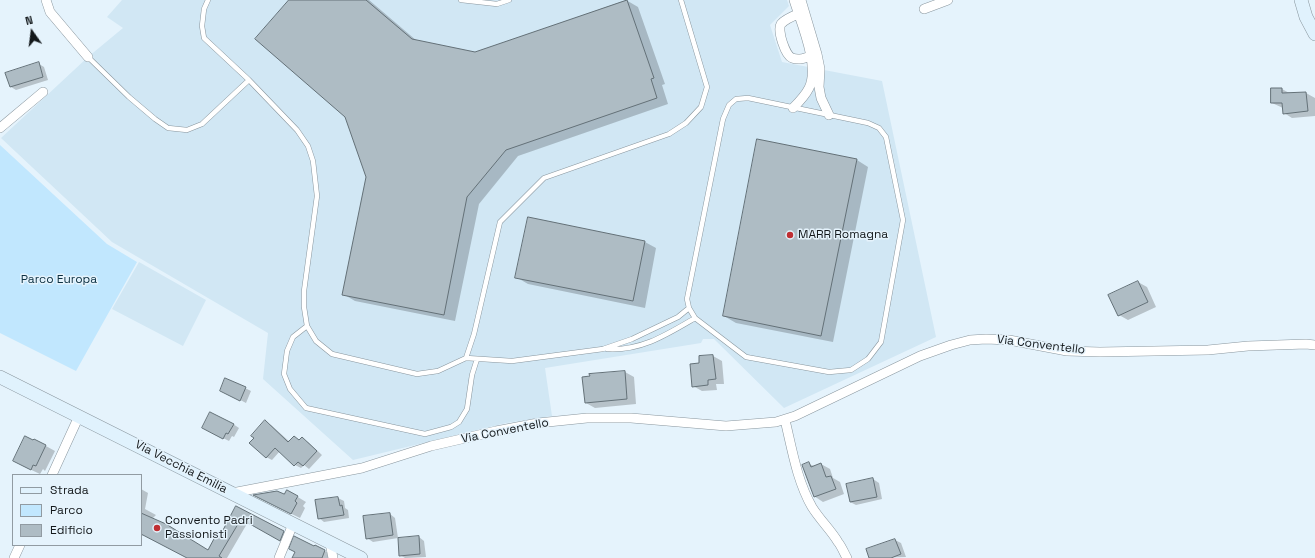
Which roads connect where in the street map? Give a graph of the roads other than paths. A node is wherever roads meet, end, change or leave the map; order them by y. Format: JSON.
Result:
{"nodes":[{"id":1,"x":46,"y":0,"type":"edge"},
{"id":2,"x":208,"y":0,"type":"edge"},
{"id":3,"x":461,"y":0,"type":"edge"},
{"id":4,"x":509,"y":0,"type":"edge"},
{"id":5,"x":681,"y":0,"type":"edge"},
{"id":6,"x":794,"y":0,"type":"edge"},
{"id":7,"x":801,"y":0,"type":"edge"},
{"id":8,"x":948,"y":0,"type":"edge"},
{"id":9,"x":1301,"y":0,"type":"edge"},
{"id":10,"x":924,"y":9,"type":"dead end"},
{"id":11,"x":801,"y":13,"type":"junction"},
{"id":12,"x":1315,"y":34,"type":"edge"},
{"id":13,"x":814,"y":55,"type":"junction"},
{"id":14,"x":88,"y":57,"type":"joint"},
{"id":15,"x":249,"y":80,"type":"junction"},
{"id":16,"x":44,"y":92,"type":"dead end"},
{"id":17,"x":793,"y":108,"type":"junction"},
{"id":18,"x":829,"y":115,"type":"junction"},
{"id":19,"x":0,"y":128,"type":"edge"},
{"id":20,"x":689,"y":308,"type":"junction"},
{"id":21,"x":695,"y":318,"type":"junction"},
{"id":22,"x":307,"y":326,"type":"junction"},
{"id":23,"x":1315,"y":345,"type":"edge"},
{"id":24,"x":603,"y":349,"type":"junction"},
{"id":25,"x":466,"y":358,"type":"junction"},
{"id":26,"x":477,"y":359,"type":"junction"},
{"id":27,"x":0,"y":376,"type":"edge"},
{"id":28,"x":79,"y":416,"type":"junction"},
{"id":29,"x":784,"y":420,"type":"junction"},
{"id":30,"x":52,"y":474,"type":"edge"},
{"id":31,"x":232,"y":493,"type":"junction"},
{"id":32,"x":293,"y":524,"type":"junction"},
{"id":33,"x":330,"y":543,"type":"junction"},
{"id":34,"x":20,"y":546,"type":"edge"},
{"id":35,"x":14,"y":558,"type":"edge"},
{"id":36,"x":279,"y":558,"type":"edge"},
{"id":37,"x":333,"y":558,"type":"edge"},
{"id":38,"x":361,"y":558,"type":"edge"},
{"id":39,"x":847,"y":558,"type":"edge"}],
"edges":[{"from":1,"to":14,"type":"street"},
{"from":2,"to":15,"type":"lane"},
{"from":3,"to":4,"type":"lane"},
{"from":5,"to":25,"type":"lane"},
{"from":6,"to":11,"type":"street"},
{"from":7,"to":11,"type":"street"},
{"from":8,"to":10,"type":"street"},
{"from":9,"to":12,"type":"street"},
{"from":11,"to":13,"type":"street"},
{"from":11,"to":13,"type":"street"},
{"from":13,"to":17,"type":"street"},
{"from":13,"to":18,"type":"street"},
{"from":14,"to":15,"type":"lane"},
{"from":15,"to":22,"type":"lane"},
{"from":16,"to":19,"type":"street"},
{"from":17,"to":18,"type":"lane"},
{"from":17,"to":20,"type":"lane"},
{"from":18,"to":21,"type":"lane"},
{"from":20,"to":21,"type":"lane"},
{"from":20,"to":24,"type":"lane"},
{"from":21,"to":24,"type":"lane"},
{"from":22,"to":25,"type":"lane"},
{"from":22,"to":26,"type":"lane"},
{"from":23,"to":29,"type":"street","name":"Via Conventello"},
{"from":24,"to":26,"type":"lane"},
{"from":25,"to":26,"type":"lane"},
{"from":27,"to":28,"type":"street","name":"Via Vecchia Emilia"},
{"from":28,"to":30,"type":"street"},
{"from":28,"to":31,"type":"street","name":"Via Vecchia Emilia"},
{"from":29,"to":31,"type":"street","name":"Via Conventello"},
{"from":29,"to":39,"type":"street"},
{"from":31,"to":32,"type":"street","name":"Via Vecchia Emilia"},
{"from":32,"to":33,"type":"street","name":"Via Vecchia Emilia"},
{"from":32,"to":36,"type":"street"},
{"from":33,"to":37,"type":"street"},
{"from":33,"to":38,"type":"street","name":"Via Vecchia Emilia"},
{"from":34,"to":35,"type":"street"}]}
